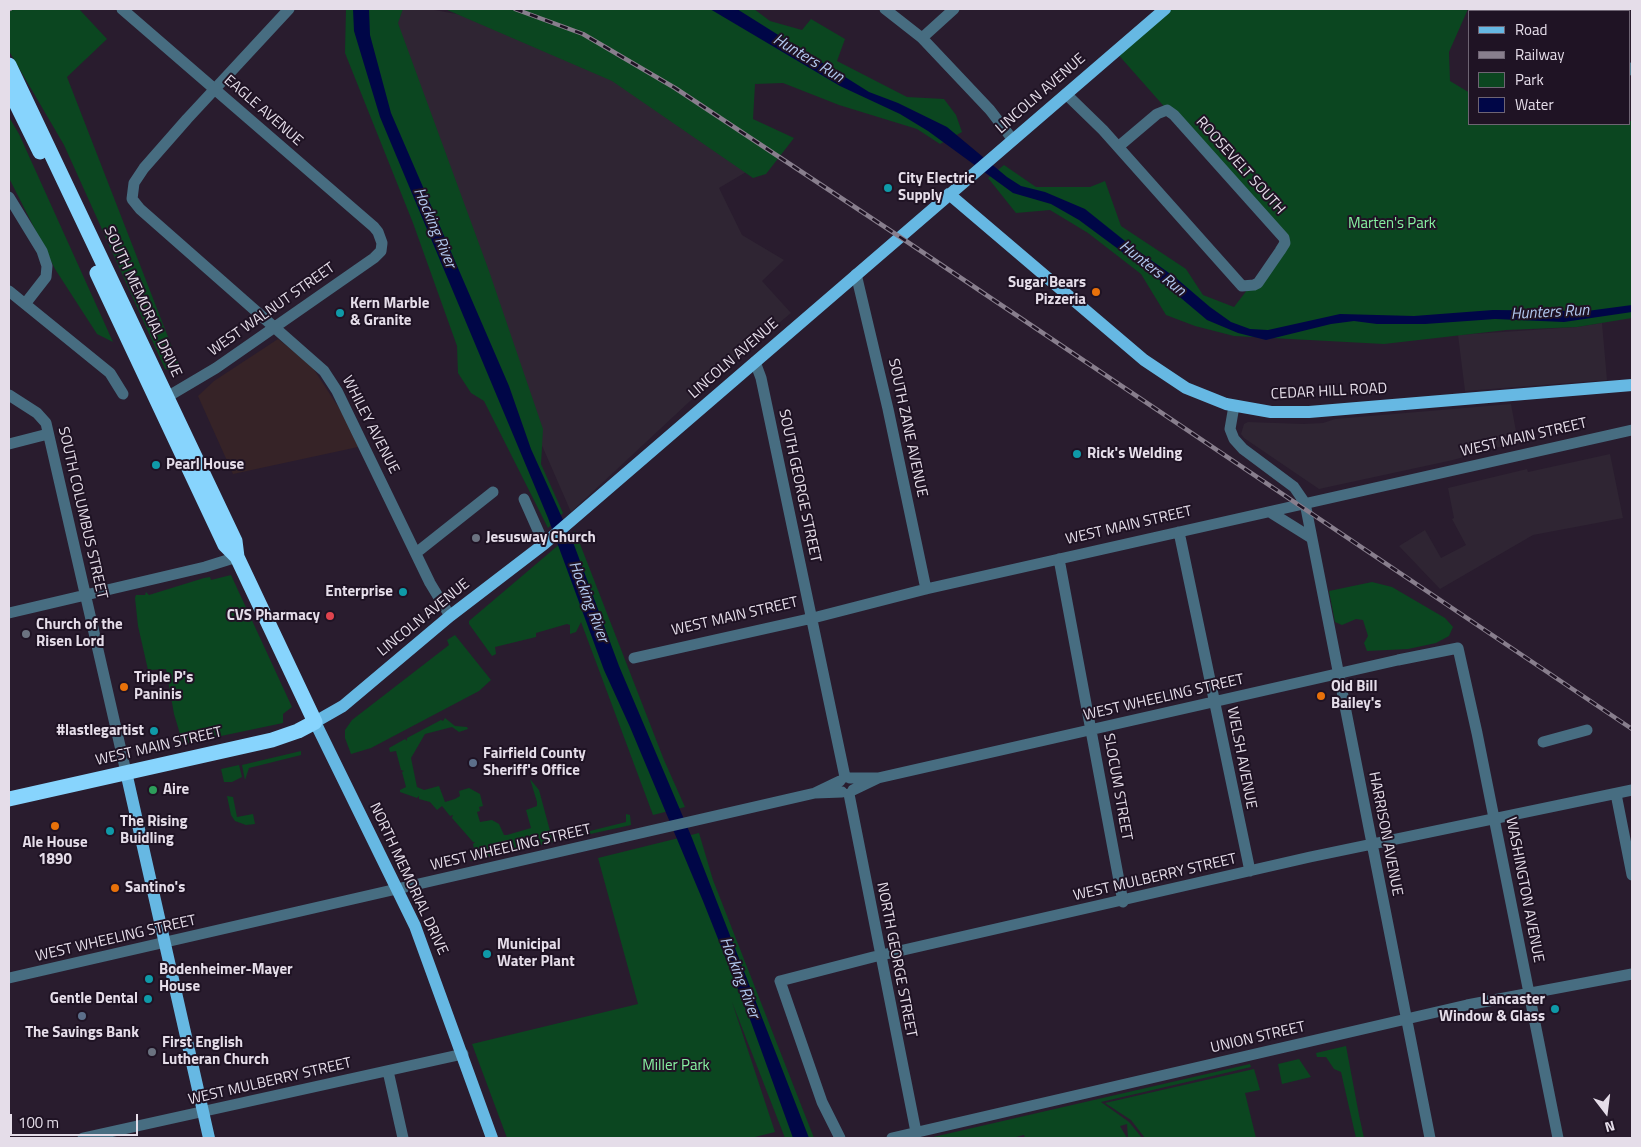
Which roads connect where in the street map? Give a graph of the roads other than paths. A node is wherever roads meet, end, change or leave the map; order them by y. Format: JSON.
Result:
{"nodes":[{"id":1,"x":122,"y":9,"type":"edge"},
{"id":2,"x":289,"y":9,"type":"edge"},
{"id":3,"x":885,"y":9,"type":"edge"},
{"id":4,"x":954,"y":9,"type":"edge"},
{"id":5,"x":1164,"y":9,"type":"edge"},
{"id":6,"x":922,"y":38,"type":"junction"},
{"id":7,"x":9,"y":64,"type":"edge"},
{"id":8,"x":9,"y":89,"type":"edge"},
{"id":9,"x":215,"y":89,"type":"junction"},
{"id":10,"x":1066,"y":94,"type":"junction"},
{"id":11,"x":1013,"y":140,"type":"junction"},
{"id":12,"x":1118,"y":147,"type":"junction"},
{"id":13,"x":949,"y":194,"type":"junction"},
{"id":14,"x":9,"y":197,"type":"edge"},
{"id":15,"x":381,"y":238,"type":"joint"},
{"id":16,"x":856,"y":274,"type":"junction"},
{"id":17,"x":9,"y":291,"type":"edge"},
{"id":18,"x":25,"y":304,"type":"junction"},
{"id":19,"x":276,"y":326,"type":"junction"},
{"id":20,"x":755,"y":362,"type":"junction"},
{"id":21,"x":1632,"y":386,"type":"edge"},
{"id":22,"x":123,"y":394,"type":"dead end"},
{"id":23,"x":9,"y":395,"type":"edge"},
{"id":24,"x":167,"y":397,"type":"junction"},
{"id":25,"x":1234,"y":406,"type":"junction"},
{"id":26,"x":1632,"y":430,"type":"edge"},
{"id":27,"x":48,"y":434,"type":"junction"},
{"id":28,"x":9,"y":444,"type":"edge"},
{"id":29,"x":493,"y":492,"type":"dead end"},
{"id":30,"x":524,"y":499,"type":"dead end"},
{"id":31,"x":1302,"y":504,"type":"junction"},
{"id":32,"x":1270,"y":512,"type":"junction"},
{"id":33,"x":1179,"y":532,"type":"junction"},
{"id":34,"x":1310,"y":537,"type":"junction"},
{"id":35,"x":546,"y":542,"type":"junction"},
{"id":36,"x":416,"y":553,"type":"junction"},
{"id":37,"x":237,"y":557,"type":"junction"},
{"id":38,"x":1059,"y":559,"type":"junction"},
{"id":39,"x":926,"y":589,"type":"junction"},
{"id":40,"x":84,"y":595,"type":"junction"},
{"id":41,"x":9,"y":613,"type":"edge"},
{"id":42,"x":450,"y":616,"type":"junction"},
{"id":43,"x":813,"y":618,"type":"junction"},
{"id":44,"x":1458,"y":648,"type":"joint"},
{"id":45,"x":634,"y":658,"type":"dead end"},
{"id":46,"x":1338,"y":674,"type":"junction"},
{"id":47,"x":1214,"y":702,"type":"junction"},
{"id":48,"x":315,"y":722,"type":"junction"},
{"id":49,"x":1092,"y":730,"type":"junction"},
{"id":50,"x":1587,"y":730,"type":"dead end"},
{"id":51,"x":1543,"y":742,"type":"dead end"},
{"id":52,"x":126,"y":772,"type":"junction"},
{"id":53,"x":846,"y":786,"type":"junction"},
{"id":54,"x":1632,"y":790,"type":"edge"},
{"id":55,"x":1616,"y":794,"type":"junction"},
{"id":56,"x":9,"y":799,"type":"edge"},
{"id":57,"x":1494,"y":819,"type":"junction"},
{"id":58,"x":1372,"y":844,"type":"junction"},
{"id":59,"x":1250,"y":872,"type":"junction"},
{"id":60,"x":1632,"y":875,"type":"edge"},
{"id":61,"x":397,"y":890,"type":"junction"},
{"id":62,"x":1123,"y":902,"type":"junction"},
{"id":63,"x":165,"y":943,"type":"junction"},
{"id":64,"x":881,"y":956,"type":"junction"},
{"id":65,"x":1632,"y":974,"type":"edge"},
{"id":66,"x":9,"y":978,"type":"edge"},
{"id":67,"x":1529,"y":992,"type":"junction"},
{"id":68,"x":1407,"y":1019,"type":"junction"},
{"id":69,"x":463,"y":1054,"type":"junction"},
{"id":70,"x":388,"y":1071,"type":"junction"},
{"id":71,"x":204,"y":1113,"type":"junction"},
{"id":72,"x":916,"y":1132,"type":"junction"},
{"id":73,"x":130,"y":1133,"type":"edge"},
{"id":74,"x":84,"y":1138,"type":"edge"},
{"id":75,"x":210,"y":1138,"type":"edge"},
{"id":76,"x":403,"y":1138,"type":"edge"},
{"id":77,"x":492,"y":1138,"type":"edge"},
{"id":78,"x":840,"y":1138,"type":"edge"},
{"id":79,"x":892,"y":1138,"type":"edge"},
{"id":80,"x":1430,"y":1138,"type":"edge"},
{"id":81,"x":1558,"y":1138,"type":"edge"}],
"edges":[{"from":1,"to":9,"type":"street","name":"EAGLE AVENUE"},
{"from":2,"to":9,"type":"street"},
{"from":3,"to":6,"type":"street"},
{"from":4,"to":6,"type":"street"},
{"from":5,"to":10,"type":"main road","name":"LINCOLN AVENUE"},
{"from":6,"to":11,"type":"street"},
{"from":7,"to":24,"type":"highway","name":"SOUTH MEMORIAL DRIVE"},
{"from":8,"to":37,"type":"highway","name":"SOUTH MEMORIAL DRIVE"},
{"from":9,"to":15,"type":"street","name":"EAGLE AVENUE"},
{"from":9,"to":19,"type":"street","name":"WHILEY AVENUE"},
{"from":10,"to":11,"type":"main road","name":"LINCOLN AVENUE"},
{"from":10,"to":12,"type":"street"},
{"from":11,"to":13,"type":"main road","name":"LINCOLN AVENUE"},
{"from":12,"to":12,"type":"street","name":"ROOSEVELT SOUTH"},
{"from":13,"to":16,"type":"main road","name":"LINCOLN AVENUE"},
{"from":13,"to":25,"type":"main road","name":"CEDAR HILL ROAD"},
{"from":14,"to":18,"type":"street"},
{"from":15,"to":19,"type":"street","name":"WEST WALNUT STREET"},
{"from":16,"to":20,"type":"main road","name":"LINCOLN AVENUE"},
{"from":16,"to":39,"type":"street","name":"SOUTH ZANE AVENUE"},
{"from":17,"to":18,"type":"street"},
{"from":18,"to":22,"type":"street"},
{"from":19,"to":24,"type":"street","name":"WEST WALNUT STREET"},
{"from":19,"to":36,"type":"street","name":"WHILEY AVENUE"},
{"from":20,"to":35,"type":"main road","name":"LINCOLN AVENUE"},
{"from":20,"to":43,"type":"street","name":"SOUTH GEORGE STREET"},
{"from":21,"to":25,"type":"main road","name":"CEDAR HILL ROAD"},
{"from":23,"to":27,"type":"street","name":"SOUTH COLUMBUS STREET"},
{"from":24,"to":37,"type":"highway","name":"SOUTH MEMORIAL DRIVE"},
{"from":25,"to":31,"type":"street"},
{"from":26,"to":31,"type":"street","name":"WEST MAIN STREET"},
{"from":27,"to":28,"type":"street"},
{"from":27,"to":40,"type":"street","name":"SOUTH COLUMBUS STREET"},
{"from":29,"to":36,"type":"street"},
{"from":30,"to":35,"type":"street"},
{"from":31,"to":32,"type":"street","name":"WEST MAIN STREET"},
{"from":31,"to":34,"type":"street","name":"HARRISON AVENUE"},
{"from":32,"to":33,"type":"street","name":"WEST MAIN STREET"},
{"from":32,"to":34,"type":"street"},
{"from":33,"to":38,"type":"street","name":"WEST MAIN STREET"},
{"from":33,"to":47,"type":"street","name":"WELSH AVENUE"},
{"from":34,"to":46,"type":"street","name":"HARRISON AVENUE"},
{"from":35,"to":42,"type":"main road","name":"LINCOLN AVENUE"},
{"from":36,"to":42,"type":"street","name":"WHILEY AVENUE"},
{"from":37,"to":40,"type":"street"},
{"from":37,"to":48,"type":"highway","name":"SOUTH MEMORIAL DRIVE"},
{"from":38,"to":39,"type":"street","name":"WEST MAIN STREET"},
{"from":38,"to":49,"type":"street","name":"SLOCUM STREET"},
{"from":39,"to":43,"type":"street","name":"WEST MAIN STREET"},
{"from":40,"to":41,"type":"street"},
{"from":40,"to":52,"type":"street","name":"SOUTH COLUMBUS STREET"},
{"from":42,"to":48,"type":"main road","name":"LINCOLN AVENUE"},
{"from":43,"to":45,"type":"street","name":"WEST MAIN STREET"},
{"from":43,"to":53,"type":"street","name":"NORTH GEORGE STREET"},
{"from":44,"to":46,"type":"street","name":"WEST WHEELING STREET"},
{"from":44,"to":57,"type":"street","name":"WASHINGTON AVENUE"},
{"from":46,"to":47,"type":"street","name":"WEST WHEELING STREET"},
{"from":46,"to":58,"type":"street","name":"HARRISON AVENUE"},
{"from":47,"to":49,"type":"street","name":"WEST WHEELING STREET"},
{"from":47,"to":59,"type":"street","name":"WELSH AVENUE"},
{"from":48,"to":52,"type":"highway","name":"WEST MAIN STREET"},
{"from":48,"to":61,"type":"main road","name":"NORTH MEMORIAL DRIVE"},
{"from":49,"to":53,"type":"street","name":"WEST WHEELING STREET"},
{"from":49,"to":62,"type":"street","name":"SLOCUM STREET"},
{"from":50,"to":51,"type":"street"},
{"from":52,"to":56,"type":"highway","name":"WEST MAIN STREET"},
{"from":52,"to":63,"type":"main road"},
{"from":53,"to":61,"type":"street","name":"WEST WHEELING STREET"},
{"from":53,"to":64,"type":"street","name":"NORTH GEORGE STREET"},
{"from":54,"to":55,"type":"street","name":"WEST MULBERRY STREET"},
{"from":55,"to":57,"type":"street","name":"WEST MULBERRY STREET"},
{"from":55,"to":60,"type":"street"},
{"from":57,"to":58,"type":"street","name":"WEST MULBERRY STREET"},
{"from":57,"to":67,"type":"street","name":"WASHINGTON AVENUE"},
{"from":58,"to":59,"type":"street","name":"WEST MULBERRY STREET"},
{"from":58,"to":68,"type":"street","name":"HARRISON AVENUE"},
{"from":59,"to":62,"type":"street","name":"WEST MULBERRY STREET"},
{"from":61,"to":63,"type":"street","name":"WEST WHEELING STREET"},
{"from":61,"to":69,"type":"main road","name":"NORTH MEMORIAL DRIVE"},
{"from":62,"to":64,"type":"street","name":"WEST MULBERRY STREET"},
{"from":63,"to":66,"type":"street","name":"WEST WHEELING STREET"},
{"from":63,"to":71,"type":"main road"},
{"from":64,"to":72,"type":"street","name":"NORTH GEORGE STREET"},
{"from":64,"to":78,"type":"street","name":"WEST MULBERRY STREET"},
{"from":65,"to":67,"type":"street","name":"UNION STREET"},
{"from":67,"to":68,"type":"street","name":"UNION STREET"},
{"from":67,"to":81,"type":"street","name":"WASHINGTON AVENUE"},
{"from":68,"to":72,"type":"street","name":"UNION STREET"},
{"from":68,"to":80,"type":"street","name":"HARRISON AVENUE"},
{"from":69,"to":70,"type":"street","name":"WEST MULBERRY STREET"},
{"from":69,"to":77,"type":"main road","name":"NORTH MEMORIAL DRIVE"},
{"from":70,"to":71,"type":"street","name":"WEST MULBERRY STREET"},
{"from":70,"to":76,"type":"street"},
{"from":71,"to":73,"type":"street","name":"WEST MULBERRY STREET"},
{"from":71,"to":75,"type":"main road"},
{"from":72,"to":79,"type":"street","name":"UNION STREET"},
{"from":73,"to":74,"type":"street","name":"WEST MULBERRY STREET"}]}
